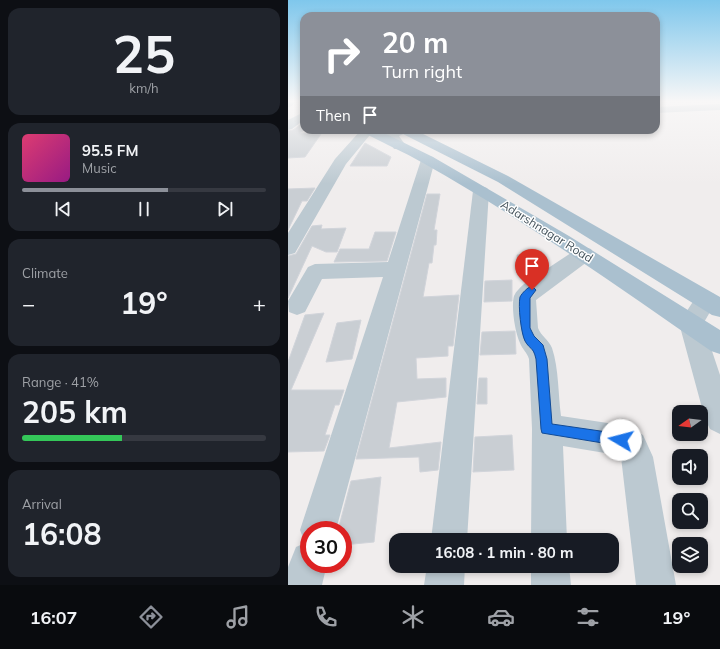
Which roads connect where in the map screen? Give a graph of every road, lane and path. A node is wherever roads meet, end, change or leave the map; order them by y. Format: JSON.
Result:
{"nodes":[{"id":1,"x":364,"y":134,"type":"edge"},
{"id":2,"x":402,"y":135,"type":"edge"},
{"id":3,"x":428,"y":160,"type":"junction"},
{"id":4,"x":481,"y":191,"type":"junction"},
{"id":5,"x":288,"y":248,"type":"edge"},
{"id":6,"x":584,"y":254,"type":"junction"},
{"id":7,"x":395,"y":269,"type":"junction"},
{"id":8,"x":713,"y":304,"type":"edge"},
{"id":9,"x":297,"y":306,"type":"dead end"},
{"id":10,"x":691,"y":323,"type":"junction"},
{"id":11,"x":720,"y":343,"type":"edge"},
{"id":12,"x":720,"y":419,"type":"edge"},
{"id":13,"x":547,"y":429,"type":"junction"},
{"id":14,"x":321,"y":521,"type":"edge"},
{"id":15,"x":450,"y":533,"type":"edge"},
{"id":16,"x":549,"y":533,"type":"edge"},
{"id":17,"x":305,"y":573,"type":"edge"},
{"id":18,"x":445,"y":573,"type":"edge"},
{"id":19,"x":550,"y":573,"type":"edge"},
{"id":20,"x":302,"y":585,"type":"edge"},
{"id":21,"x":444,"y":585,"type":"edge"},
{"id":22,"x":550,"y":585,"type":"edge"},
{"id":23,"x":656,"y":585,"type":"edge"}],
"edges":[{"from":1,"to":5,"type":"street"},
{"from":2,"to":3,"type":"main road","name":"Adarshnagar Road"},
{"from":2,"to":8,"type":"main road","name":"Adarshnagar Road"},
{"from":3,"to":4,"type":"main road","name":"Adarshnagar Road"},
{"from":3,"to":7,"type":"street"},
{"from":4,"to":6,"type":"main road","name":"Adarshnagar Road"},
{"from":4,"to":15,"type":"street"},
{"from":6,"to":10,"type":"main road","name":"Adarshnagar Road"},
{"from":6,"to":13,"type":"street"},
{"from":7,"to":9,"type":"street"},
{"from":7,"to":14,"type":"street"},
{"from":8,"to":10,"type":"street"},
{"from":10,"to":11,"type":"main road","name":"Adarshnagar Road"},
{"from":10,"to":12,"type":"street"},
{"from":13,"to":16,"type":"street"},
{"from":13,"to":23,"type":"street"},
{"from":17,"to":20,"type":"street"},
{"from":18,"to":21,"type":"street"},
{"from":19,"to":22,"type":"street"}]}
